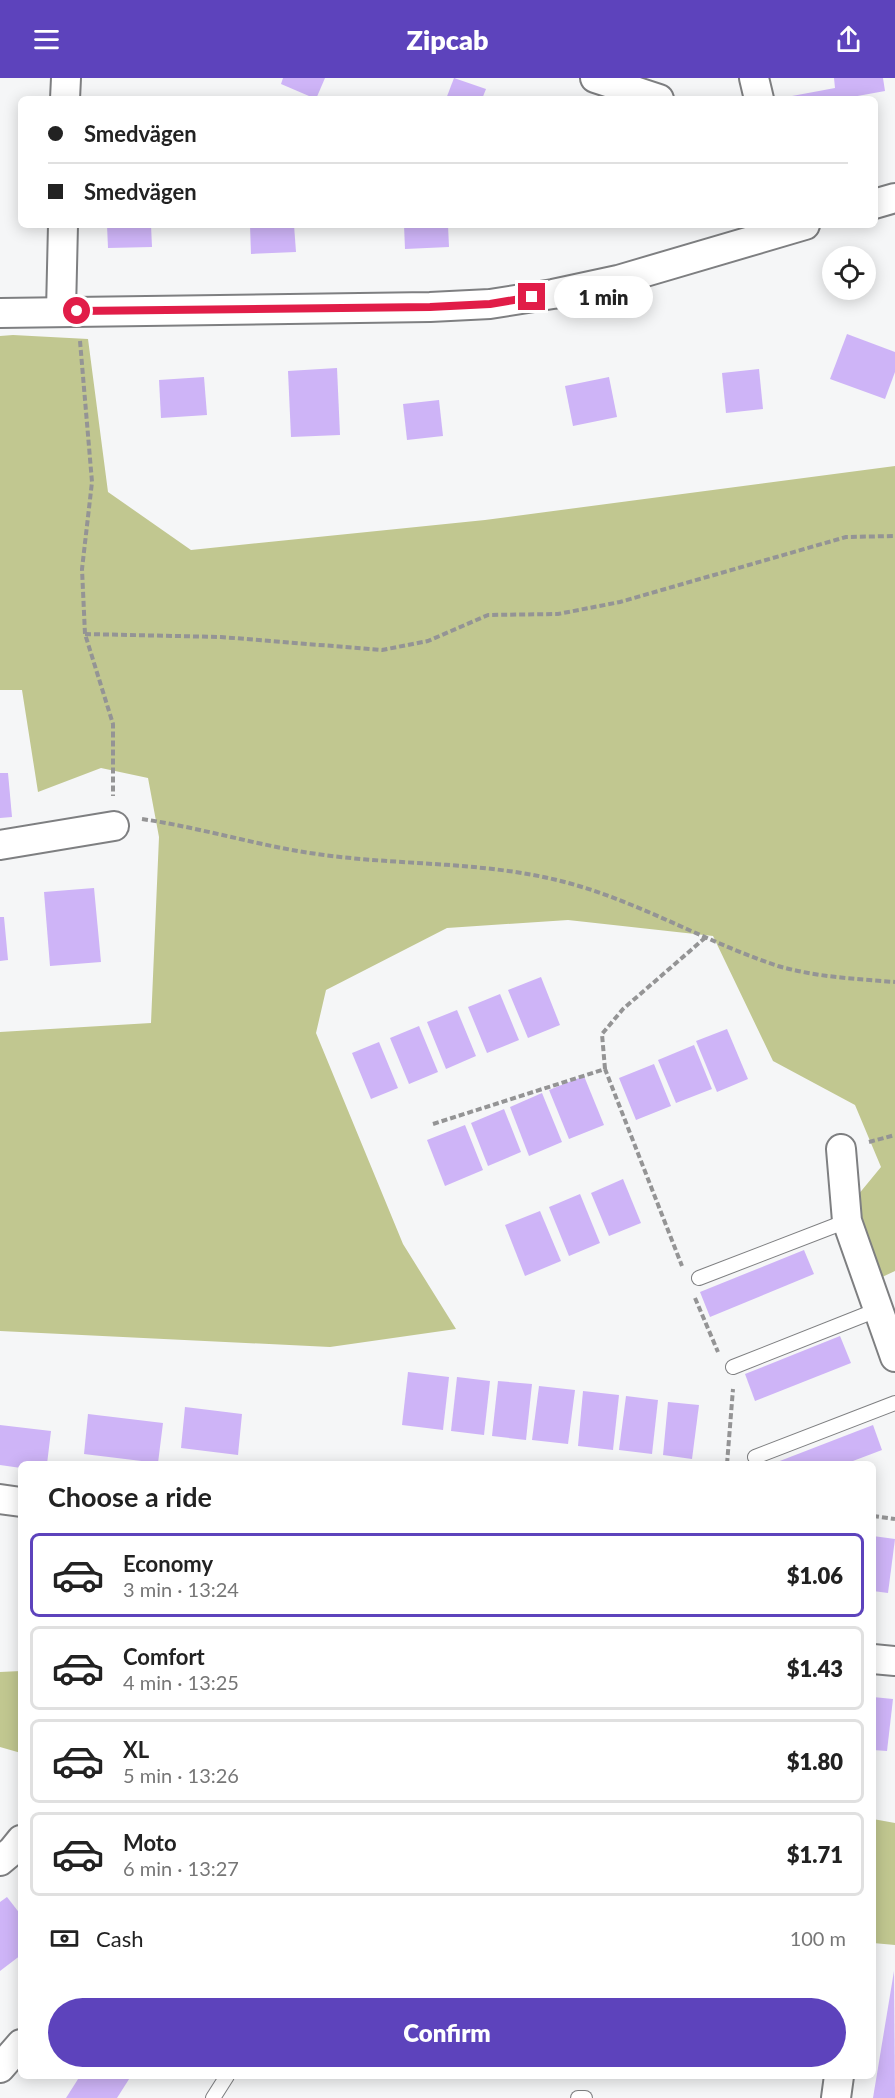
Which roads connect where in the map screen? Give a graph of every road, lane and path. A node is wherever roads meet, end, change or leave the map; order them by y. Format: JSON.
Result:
{"nodes":[{"id":1,"x":66,"y":78,"type":"edge"},
{"id":2,"x":595,"y":78,"type":"edge"},
{"id":3,"x":65,"y":96,"type":"edge"},
{"id":4,"x":650,"y":96,"type":"edge"},
{"id":5,"x":895,"y":198,"type":"edge"},
{"id":6,"x":878,"y":203,"type":"edge"},
{"id":7,"x":63,"y":228,"type":"edge"},
{"id":8,"x":789,"y":228,"type":"edge"},
{"id":9,"x":69,"y":311,"type":"junction"},
{"id":10,"x":0,"y":313,"type":"edge"},
{"id":11,"x":895,"y":536,"type":"edge"},
{"id":12,"x":85,"y":634,"type":"junction"},
{"id":13,"x":114,"y":826,"type":"junction"},
{"id":14,"x":0,"y":845,"type":"edge"},
{"id":15,"x":706,"y":937,"type":"junction"},
{"id":16,"x":895,"y":982,"type":"edge"},
{"id":17,"x":605,"y":1069,"type":"junction"},
{"id":18,"x":433,"y":1124,"type":"dead end"},
{"id":19,"x":840,"y":1149,"type":"dead end"},
{"id":20,"x":847,"y":1221,"type":"junction"},
{"id":21,"x":685,"y":1272,"type":"dead end"},
{"id":22,"x":699,"y":1278,"type":"dead end"},
{"id":23,"x":693,"y":1294,"type":"dead end"},
{"id":24,"x":877,"y":1310,"type":"junction"},
{"id":25,"x":894,"y":1348,"type":"edge"},
{"id":26,"x":728,"y":1369,"type":"junction"},
{"id":27,"x":895,"y":1403,"type":"edge"},
{"id":28,"x":756,"y":1456,"type":"dead end"},
{"id":29,"x":726,"y":1461,"type":"edge"},
{"id":30,"x":0,"y":1499,"type":"edge"},
{"id":31,"x":18,"y":1502,"type":"edge"},
{"id":32,"x":876,"y":1516,"type":"edge"},
{"id":33,"x":895,"y":1519,"type":"edge"},
{"id":34,"x":876,"y":1659,"type":"edge"},
{"id":35,"x":895,"y":1661,"type":"edge"},
{"id":36,"x":18,"y":1844,"type":"edge"},
{"id":37,"x":0,"y":1861,"type":"edge"},
{"id":38,"x":18,"y":2047,"type":"edge"},
{"id":39,"x":0,"y":2068,"type":"edge"},
{"id":40,"x":224,"y":2079,"type":"edge"},
{"id":41,"x":839,"y":2079,"type":"edge"},
{"id":42,"x":213,"y":2098,"type":"edge"},
{"id":43,"x":578,"y":2098,"type":"edge"},
{"id":44,"x":585,"y":2098,"type":"edge"},
{"id":45,"x":836,"y":2098,"type":"edge"}],
"edges":[{"from":1,"to":3,"type":"street"},
{"from":2,"to":4,"type":"street"},
{"from":5,"to":6,"type":"street"},
{"from":7,"to":9,"type":"street"},
{"from":8,"to":9,"type":"street"},
{"from":9,"to":10,"type":"street"},
{"from":9,"to":12,"type":"path"},
{"from":11,"to":12,"type":"path"},
{"from":12,"to":13,"type":"path"},
{"from":13,"to":14,"type":"street"},
{"from":13,"to":15,"type":"path"},
{"from":15,"to":16,"type":"path"},
{"from":15,"to":17,"type":"path"},
{"from":17,"to":18,"type":"path"},
{"from":17,"to":21,"type":"path"},
{"from":19,"to":20,"type":"street"},
{"from":20,"to":22,"type":"lane"},
{"from":20,"to":24,"type":"street"},
{"from":23,"to":26,"type":"path"},
{"from":24,"to":25,"type":"street"},
{"from":24,"to":26,"type":"lane"},
{"from":26,"to":29,"type":"path"},
{"from":27,"to":28,"type":"lane"},
{"from":30,"to":31,"type":"street"},
{"from":32,"to":33,"type":"path"},
{"from":34,"to":35,"type":"street"},
{"from":36,"to":37,"type":"street"},
{"from":38,"to":39,"type":"street"},
{"from":40,"to":42,"type":"lane"},
{"from":41,"to":45,"type":"street"},
{"from":43,"to":44,"type":"lane"}]}
